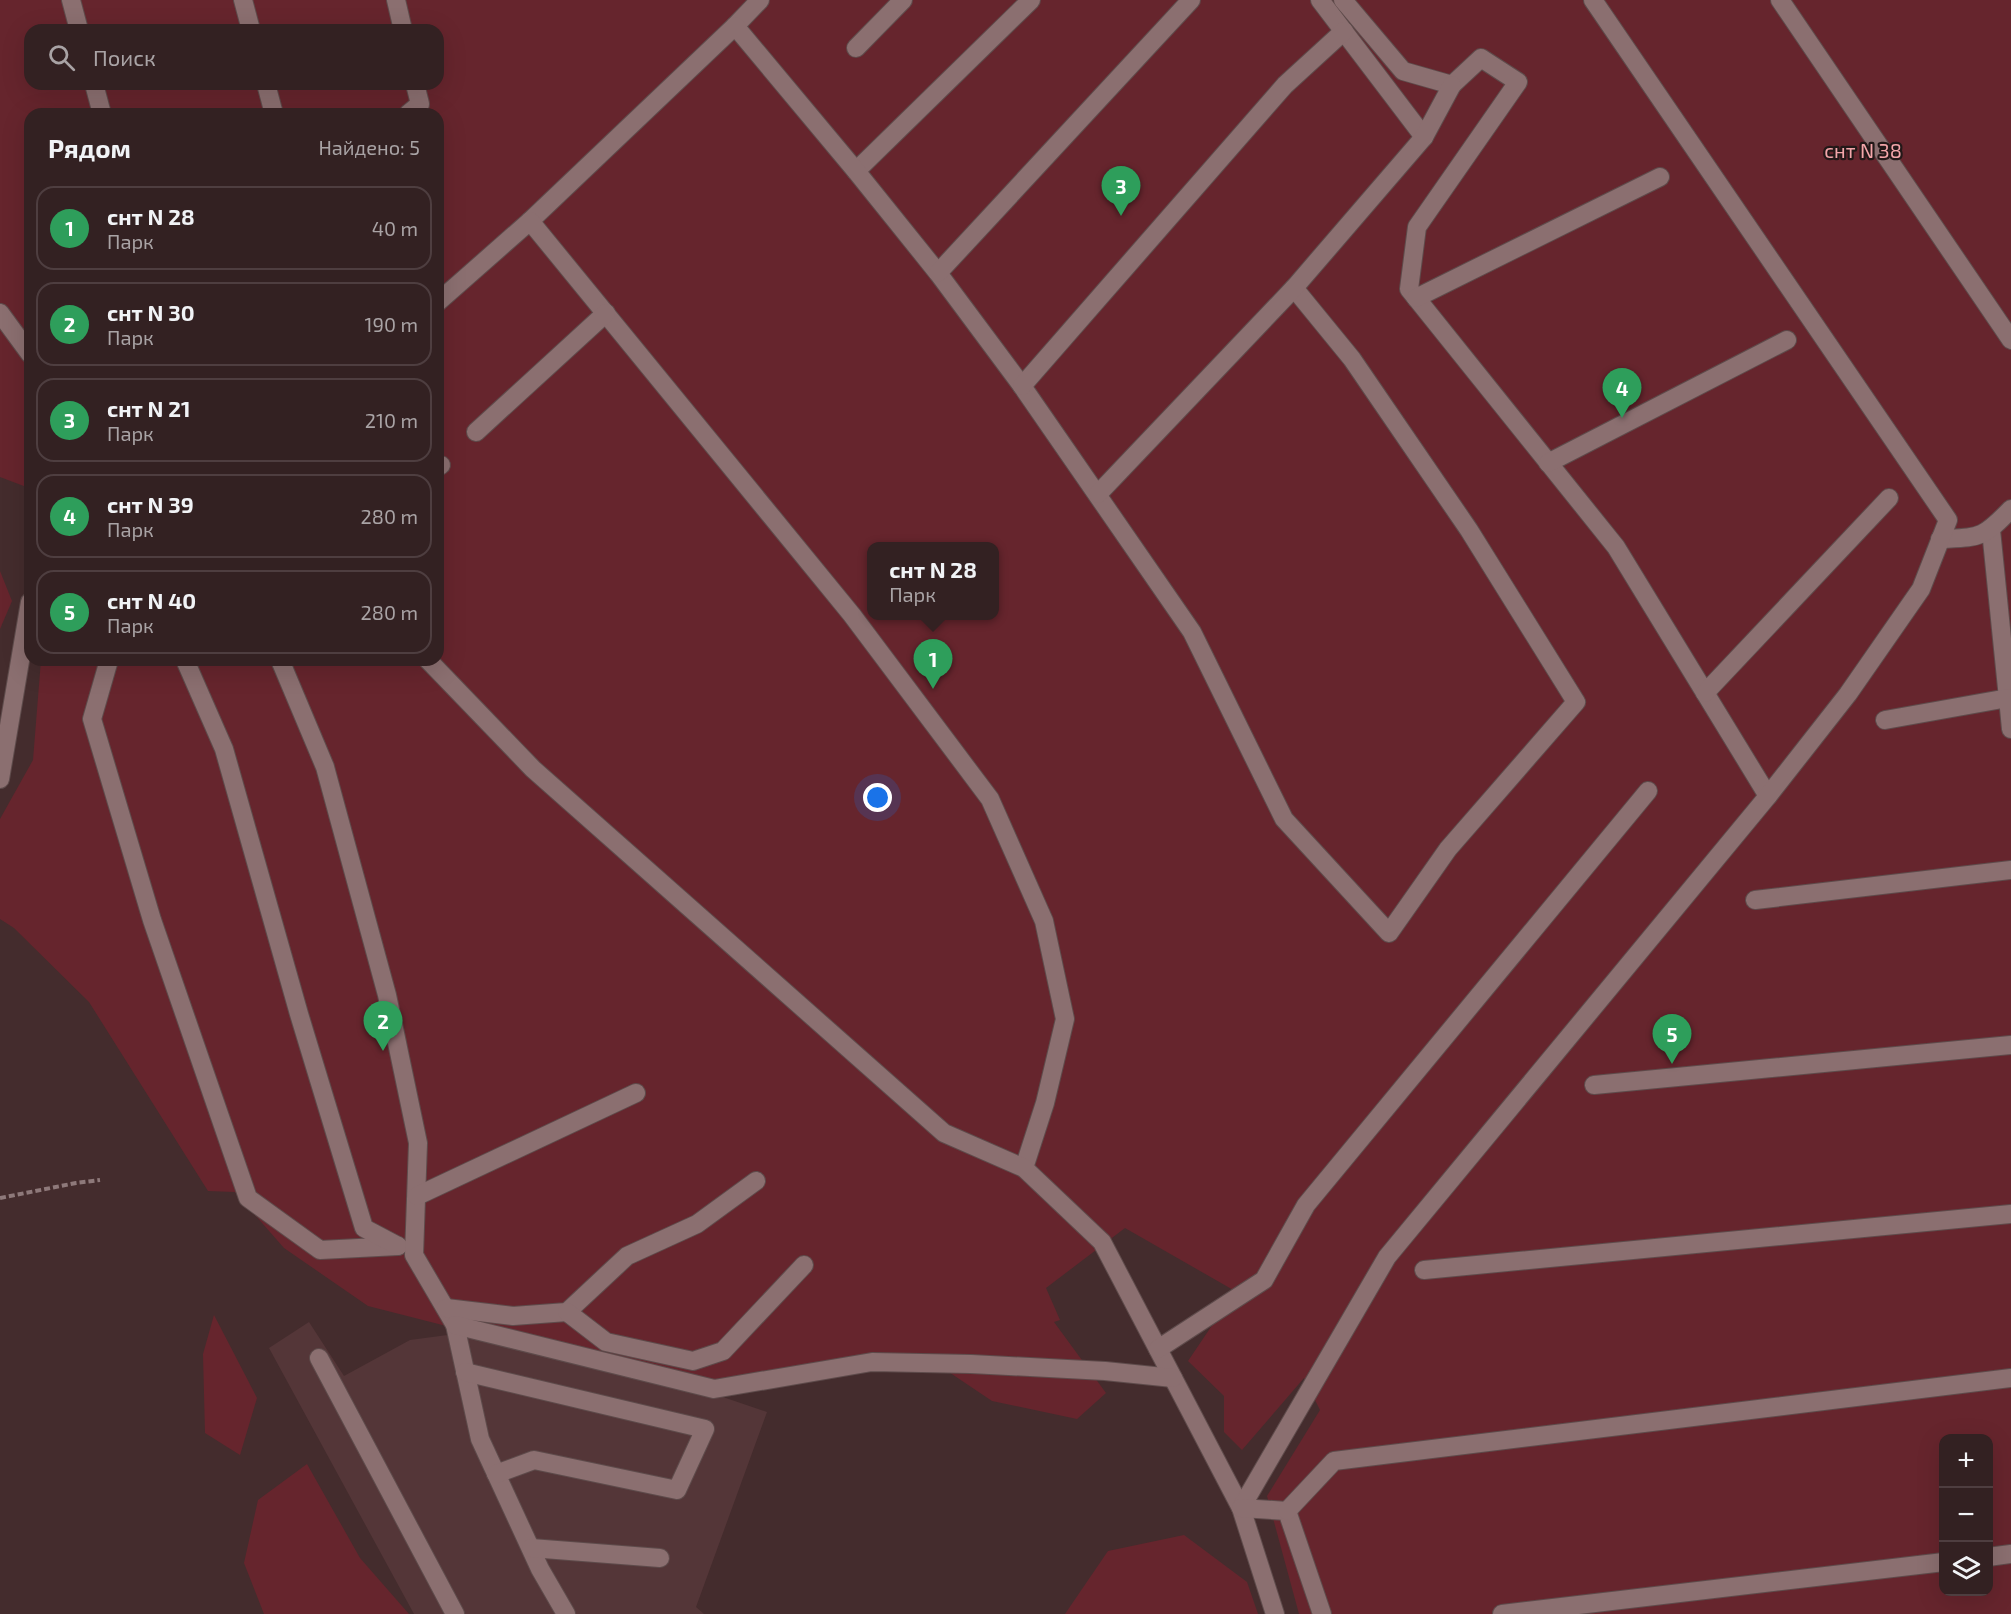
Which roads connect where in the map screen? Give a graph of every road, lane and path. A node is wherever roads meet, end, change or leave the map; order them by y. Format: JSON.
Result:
{"nodes":[{"id":1,"x":71,"y":0,"type":"edge"},
{"id":2,"x":243,"y":0,"type":"edge"},
{"id":3,"x":396,"y":0,"type":"edge"},
{"id":4,"x":760,"y":0,"type":"edge"},
{"id":5,"x":903,"y":0,"type":"edge"},
{"id":6,"x":1031,"y":0,"type":"edge"},
{"id":7,"x":1191,"y":0,"type":"edge"},
{"id":8,"x":1320,"y":0,"type":"edge"},
{"id":9,"x":1343,"y":0,"type":"edge"},
{"id":10,"x":1593,"y":0,"type":"edge"},
{"id":11,"x":1780,"y":0,"type":"edge"},
{"id":12,"x":77,"y":24,"type":"edge"},
{"id":13,"x":249,"y":24,"type":"edge"},
{"id":14,"x":402,"y":24,"type":"edge"},
{"id":15,"x":735,"y":26,"type":"junction"},
{"id":16,"x":1344,"y":31,"type":"junction"},
{"id":17,"x":856,"y":48,"type":"dead end"},
{"id":18,"x":1452,"y":86,"type":"junction"},
{"id":19,"x":96,"y":90,"type":"edge"},
{"id":20,"x":268,"y":90,"type":"edge"},
{"id":21,"x":416,"y":90,"type":"edge"},
{"id":22,"x":100,"y":108,"type":"edge"},
{"id":23,"x":272,"y":108,"type":"edge"},
{"id":24,"x":415,"y":108,"type":"edge"},
{"id":25,"x":1424,"y":137,"type":"junction"},
{"id":26,"x":856,"y":171,"type":"junction"},
{"id":27,"x":1660,"y":177,"type":"dead end"},
{"id":28,"x":530,"y":221,"type":"junction"},
{"id":29,"x":938,"y":273,"type":"junction"},
{"id":30,"x":1294,"y":288,"type":"junction"},
{"id":31,"x":444,"y":297,"type":"edge"},
{"id":32,"x":1416,"y":298,"type":"junction"},
{"id":33,"x":0,"y":313,"type":"edge"},
{"id":34,"x":606,"y":313,"type":"junction"},
{"id":35,"x":1787,"y":340,"type":"dead end"},
{"id":36,"x":2011,"y":340,"type":"edge"},
{"id":37,"x":24,"y":346,"type":"edge"},
{"id":38,"x":1022,"y":386,"type":"junction"},
{"id":39,"x":476,"y":432,"type":"dead end"},
{"id":40,"x":1548,"y":463,"type":"junction"},
{"id":41,"x":1098,"y":494,"type":"junction"},
{"id":42,"x":1889,"y":498,"type":"dead end"},
{"id":43,"x":2011,"y":509,"type":"edge"},
{"id":44,"x":1991,"y":530,"type":"junction"},
{"id":45,"x":1940,"y":539,"type":"junction"},
{"id":46,"x":24,"y":637,"type":"edge"},
{"id":47,"x":107,"y":666,"type":"edge"},
{"id":48,"x":188,"y":666,"type":"edge"},
{"id":49,"x":283,"y":666,"type":"edge"},
{"id":50,"x":434,"y":666,"type":"edge"},
{"id":51,"x":1705,"y":693,"type":"junction"},
{"id":52,"x":2008,"y":698,"type":"junction"},
{"id":53,"x":1885,"y":720,"type":"dead end"},
{"id":54,"x":2011,"y":729,"type":"edge"},
{"id":55,"x":0,"y":779,"type":"edge"},
{"id":56,"x":1648,"y":791,"type":"dead end"},
{"id":57,"x":1768,"y":796,"type":"junction"},
{"id":58,"x":2011,"y":870,"type":"edge"},
{"id":59,"x":1755,"y":900,"type":"dead end"},
{"id":60,"x":2011,"y":1045,"type":"edge"},
{"id":61,"x":1594,"y":1086,"type":"dead end"},
{"id":62,"x":636,"y":1093,"type":"dead end"},
{"id":63,"x":1024,"y":1168,"type":"junction"},
{"id":64,"x":100,"y":1180,"type":"dead end"},
{"id":65,"x":756,"y":1180,"type":"dead end"},
{"id":66,"x":417,"y":1196,"type":"junction"},
{"id":67,"x":0,"y":1198,"type":"edge"},
{"id":68,"x":2011,"y":1214,"type":"edge"},
{"id":69,"x":398,"y":1246,"type":"junction"},
{"id":70,"x":414,"y":1255,"type":"junction"},
{"id":71,"x":804,"y":1265,"type":"dead end"},
{"id":72,"x":1424,"y":1269,"type":"dead end"},
{"id":73,"x":446,"y":1308,"type":"junction"},
{"id":74,"x":567,"y":1312,"type":"junction"},
{"id":75,"x":455,"y":1325,"type":"junction"},
{"id":76,"x":1158,"y":1350,"type":"junction"},
{"id":77,"x":319,"y":1358,"type":"dead end"},
{"id":78,"x":465,"y":1372,"type":"junction"},
{"id":79,"x":1173,"y":1378,"type":"junction"},
{"id":80,"x":2011,"y":1378,"type":"edge"},
{"id":81,"x":496,"y":1474,"type":"junction"},
{"id":82,"x":1241,"y":1508,"type":"junction"},
{"id":83,"x":1287,"y":1511,"type":"junction"},
{"id":84,"x":531,"y":1548,"type":"junction"},
{"id":85,"x":2011,"y":1554,"type":"edge"},
{"id":86,"x":1993,"y":1556,"type":"edge"},
{"id":87,"x":660,"y":1558,"type":"dead end"},
{"id":88,"x":1939,"y":1563,"type":"edge"},
{"id":89,"x":455,"y":1614,"type":"edge"},
{"id":90,"x":566,"y":1614,"type":"edge"},
{"id":91,"x":1275,"y":1614,"type":"edge"},
{"id":92,"x":1322,"y":1614,"type":"edge"},
{"id":93,"x":1502,"y":1614,"type":"edge"}],
"edges":[{"from":1,"to":12,"type":"street"},
{"from":2,"to":13,"type":"street"},
{"from":3,"to":14,"type":"street"},
{"from":4,"to":15,"type":"street"},
{"from":5,"to":17,"type":"street"},
{"from":6,"to":26,"type":"street"},
{"from":7,"to":29,"type":"street"},
{"from":8,"to":16,"type":"street"},
{"from":9,"to":18,"type":"street"},
{"from":10,"to":45,"type":"street"},
{"from":11,"to":36,"type":"street"},
{"from":15,"to":26,"type":"street"},
{"from":15,"to":28,"type":"street"},
{"from":16,"to":25,"type":"street"},
{"from":16,"to":38,"type":"street"},
{"from":18,"to":25,"type":"street"},
{"from":18,"to":32,"type":"street"},
{"from":19,"to":22,"type":"street"},
{"from":20,"to":23,"type":"street"},
{"from":21,"to":24,"type":"street"},
{"from":25,"to":30,"type":"street"},
{"from":26,"to":29,"type":"street"},
{"from":27,"to":32,"type":"street"},
{"from":28,"to":31,"type":"street"},
{"from":28,"to":34,"type":"street"},
{"from":29,"to":38,"type":"street"},
{"from":30,"to":41,"type":"street"},
{"from":30,"to":41,"type":"street"},
{"from":32,"to":40,"type":"street"},
{"from":33,"to":37,"type":"street"},
{"from":34,"to":39,"type":"street"},
{"from":34,"to":63,"type":"street"},
{"from":35,"to":40,"type":"street"},
{"from":38,"to":41,"type":"street"},
{"from":40,"to":51,"type":"street"},
{"from":42,"to":51,"type":"street"},
{"from":43,"to":44,"type":"street"},
{"from":44,"to":45,"type":"street"},
{"from":44,"to":52,"type":"street"},
{"from":45,"to":57,"type":"street"},
{"from":46,"to":55,"type":"street"},
{"from":47,"to":69,"type":"street"},
{"from":48,"to":69,"type":"street"},
{"from":49,"to":66,"type":"street"},
{"from":50,"to":63,"type":"street"},
{"from":51,"to":57,"type":"street"},
{"from":52,"to":53,"type":"street"},
{"from":52,"to":54,"type":"street"},
{"from":56,"to":76,"type":"street"},
{"from":57,"to":82,"type":"street"},
{"from":58,"to":59,"type":"street"},
{"from":60,"to":61,"type":"street"},
{"from":62,"to":66,"type":"street"},
{"from":63,"to":76,"type":"street"},
{"from":64,"to":67,"type":"path"},
{"from":65,"to":74,"type":"street"},
{"from":66,"to":70,"type":"street"},
{"from":68,"to":72,"type":"street"},
{"from":69,"to":70,"type":"street"},
{"from":70,"to":73,"type":"street"},
{"from":71,"to":74,"type":"street"},
{"from":73,"to":74,"type":"street"},
{"from":73,"to":75,"type":"street"},
{"from":75,"to":78,"type":"street"},
{"from":75,"to":79,"type":"street"},
{"from":76,"to":79,"type":"street"},
{"from":77,"to":89,"type":"street"},
{"from":78,"to":81,"type":"street"},
{"from":78,"to":81,"type":"street"},
{"from":79,"to":82,"type":"street"},
{"from":80,"to":83,"type":"street"},
{"from":81,"to":84,"type":"street"},
{"from":82,"to":83,"type":"street"},
{"from":82,"to":91,"type":"street"},
{"from":83,"to":92,"type":"street"},
{"from":84,"to":87,"type":"street"},
{"from":84,"to":90,"type":"street"},
{"from":85,"to":86,"type":"street"},
{"from":88,"to":93,"type":"street"}]}
